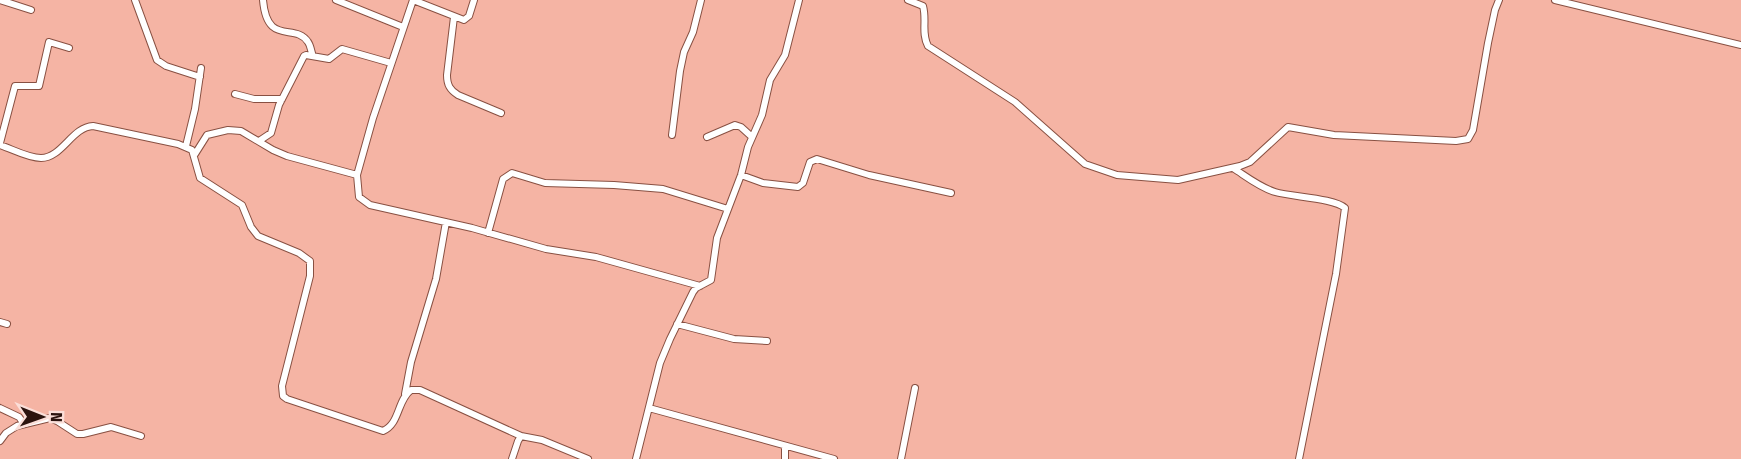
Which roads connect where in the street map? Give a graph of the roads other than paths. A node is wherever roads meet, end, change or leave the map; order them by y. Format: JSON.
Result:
{"nodes":[{"id":1,"x":0,"y":0,"type":"edge"},
{"id":2,"x":135,"y":0,"type":"edge"},
{"id":3,"x":263,"y":0,"type":"edge"},
{"id":4,"x":336,"y":0,"type":"edge"},
{"id":5,"x":413,"y":0,"type":"edge"},
{"id":6,"x":474,"y":0,"type":"edge"},
{"id":7,"x":700,"y":0,"type":"edge"},
{"id":8,"x":799,"y":0,"type":"edge"},
{"id":9,"x":908,"y":0,"type":"edge"},
{"id":10,"x":1499,"y":0,"type":"edge"},
{"id":11,"x":1555,"y":0,"type":"edge"},
{"id":12,"x":31,"y":10,"type":"dead end"},
{"id":13,"x":454,"y":17,"type":"junction"},
{"id":14,"x":403,"y":27,"type":"junction"},
{"id":15,"x":1741,"y":45,"type":"edge"},
{"id":16,"x":69,"y":48,"type":"dead end"},
{"id":17,"x":313,"y":56,"type":"junction"},
{"id":18,"x":392,"y":63,"type":"junction"},
{"id":19,"x":201,"y":68,"type":"dead end"},
{"id":20,"x":200,"y":77,"type":"junction"},
{"id":21,"x":235,"y":94,"type":"dead end"},
{"id":22,"x":282,"y":99,"type":"junction"},
{"id":23,"x":501,"y":113,"type":"dead end"},
{"id":24,"x":672,"y":135,"type":"dead end"},
{"id":25,"x":707,"y":137,"type":"dead end"},
{"id":26,"x":752,"y":137,"type":"junction"},
{"id":27,"x":259,"y":141,"type":"junction"},
{"id":28,"x":0,"y":144,"type":"edge"},
{"id":29,"x":186,"y":146,"type":"junction"},
{"id":30,"x":195,"y":154,"type":"junction"},
{"id":31,"x":1233,"y":168,"type":"junction"},
{"id":32,"x":357,"y":175,"type":"junction"},
{"id":33,"x":741,"y":175,"type":"junction"},
{"id":34,"x":951,"y":193,"type":"dead end"},
{"id":35,"x":728,"y":209,"type":"junction"},
{"id":36,"x":446,"y":222,"type":"junction"},
{"id":37,"x":488,"y":233,"type":"junction"},
{"id":38,"x":700,"y":286,"type":"junction"},
{"id":39,"x":677,"y":324,"type":"junction"},
{"id":40,"x":767,"y":340,"type":"dead end"},
{"id":41,"x":915,"y":388,"type":"dead end"},
{"id":42,"x":405,"y":394,"type":"junction"},
{"id":43,"x":0,"y":408,"type":"edge"},
{"id":44,"x":649,"y":408,"type":"junction"},
{"id":45,"x":24,"y":424,"type":"junction"},
{"id":46,"x":141,"y":436,"type":"dead end"},
{"id":47,"x":521,"y":436,"type":"junction"},
{"id":48,"x":0,"y":441,"type":"edge"},
{"id":49,"x":785,"y":446,"type":"junction"},
{"id":50,"x":512,"y":459,"type":"edge"},
{"id":51,"x":588,"y":459,"type":"edge"},
{"id":52,"x":636,"y":459,"type":"edge"},
{"id":53,"x":785,"y":459,"type":"edge"},
{"id":54,"x":834,"y":459,"type":"edge"},
{"id":55,"x":901,"y":459,"type":"edge"},
{"id":56,"x":1299,"y":459,"type":"edge"}],
"edges":[{"from":1,"to":12,"type":"street"},
{"from":2,"to":20,"type":"street"},
{"from":3,"to":17,"type":"street"},
{"from":4,"to":14,"type":"street"},
{"from":5,"to":13,"type":"street"},
{"from":5,"to":14,"type":"street"},
{"from":6,"to":13,"type":"street"},
{"from":7,"to":24,"type":"street"},
{"from":8,"to":26,"type":"street"},
{"from":9,"to":31,"type":"street"},
{"from":10,"to":31,"type":"street"},
{"from":11,"to":15,"type":"street"},
{"from":13,"to":23,"type":"street"},
{"from":14,"to":18,"type":"street"},
{"from":16,"to":28,"type":"street"},
{"from":17,"to":18,"type":"street"},
{"from":17,"to":22,"type":"street"},
{"from":18,"to":32,"type":"street"},
{"from":19,"to":20,"type":"street"},
{"from":20,"to":29,"type":"street"},
{"from":21,"to":22,"type":"street"},
{"from":22,"to":27,"type":"street"},
{"from":25,"to":26,"type":"street"},
{"from":26,"to":33,"type":"street"},
{"from":27,"to":30,"type":"street"},
{"from":27,"to":32,"type":"street"},
{"from":28,"to":29,"type":"street"},
{"from":29,"to":30,"type":"street"},
{"from":30,"to":42,"type":"street"},
{"from":31,"to":56,"type":"street"},
{"from":32,"to":36,"type":"street"},
{"from":33,"to":34,"type":"street"},
{"from":33,"to":35,"type":"street"},
{"from":35,"to":37,"type":"street"},
{"from":35,"to":38,"type":"street"},
{"from":36,"to":37,"type":"street"},
{"from":36,"to":42,"type":"street"},
{"from":37,"to":38,"type":"street"},
{"from":38,"to":39,"type":"street"},
{"from":39,"to":40,"type":"street"},
{"from":39,"to":44,"type":"street"},
{"from":41,"to":55,"type":"street"},
{"from":42,"to":47,"type":"street"},
{"from":43,"to":45,"type":"street"},
{"from":44,"to":49,"type":"street"},
{"from":44,"to":52,"type":"street"},
{"from":45,"to":46,"type":"street"},
{"from":45,"to":48,"type":"street"},
{"from":47,"to":50,"type":"street"},
{"from":47,"to":51,"type":"street"},
{"from":49,"to":53,"type":"street"},
{"from":49,"to":54,"type":"street"}]}
